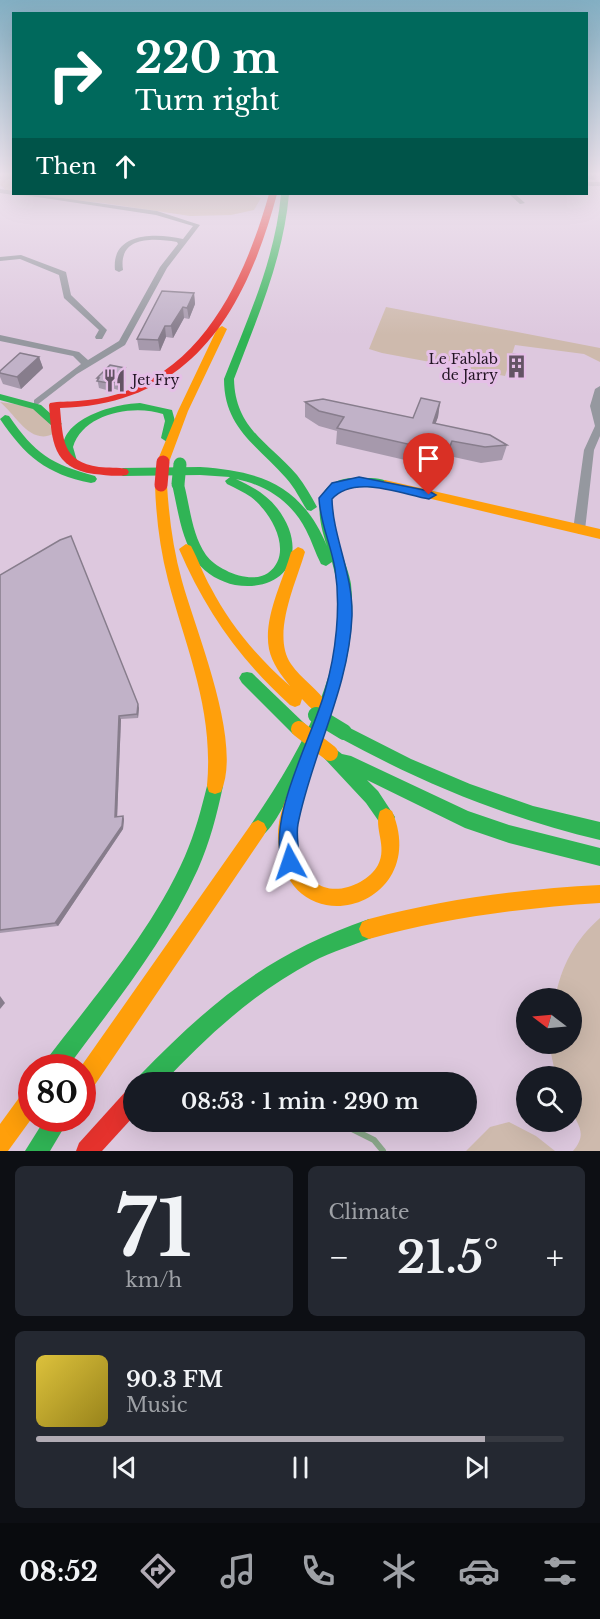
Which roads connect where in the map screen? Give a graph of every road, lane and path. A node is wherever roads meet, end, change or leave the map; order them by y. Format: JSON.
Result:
{"nodes":[{"id":1,"x":197,"y":228,"type":"edge"},
{"id":2,"x":264,"y":228,"type":"edge"},
{"id":3,"x":274,"y":228,"type":"edge"},
{"id":4,"x":281,"y":228,"type":"edge"},
{"id":5,"x":182,"y":244,"type":"junction"},
{"id":6,"x":3,"y":259,"type":"edge"},
{"id":7,"x":249,"y":267,"type":"junction"},
{"id":8,"x":119,"y":270,"type":"dead end"},
{"id":9,"x":99,"y":337,"type":"dead end"},
{"id":10,"x":0,"y":338,"type":"edge"},
{"id":11,"x":87,"y":364,"type":"junction"},
{"id":12,"x":59,"y":385,"type":"junction"},
{"id":13,"x":600,"y":389,"type":"edge"},
{"id":14,"x":0,"y":395,"type":"edge"},
{"id":15,"x":37,"y":402,"type":"junction"},
{"id":16,"x":54,"y":405,"type":"junction"},
{"id":17,"x":3,"y":415,"type":"edge"},
{"id":18,"x":90,"y":420,"type":"junction"},
{"id":19,"x":56,"y":424,"type":"junction"},
{"id":20,"x":600,"y":426,"type":"edge"},
{"id":21,"x":57,"y":439,"type":"junction"},
{"id":22,"x":72,"y":462,"type":"junction"},
{"id":23,"x":163,"y":462,"type":"junction"},
{"id":24,"x":212,"y":471,"type":"junction"},
{"id":25,"x":178,"y":484,"type":"junction"},
{"id":26,"x":579,"y":530,"type":"junction"},
{"id":27,"x":600,"y":534,"type":"edge"},
{"id":28,"x":165,"y":535,"type":"junction"},
{"id":29,"x":199,"y":613,"type":"dead end"},
{"id":30,"x":340,"y":657,"type":"junction"},
{"id":31,"x":236,"y":666,"type":"dead end"},
{"id":32,"x":318,"y":710,"type":"junction"},
{"id":33,"x":317,"y":732,"type":"junction"},
{"id":34,"x":330,"y":753,"type":"junction"},
{"id":35,"x":600,"y":831,"type":"edge"},
{"id":36,"x":600,"y":857,"type":"edge"},
{"id":37,"x":600,"y":894,"type":"edge"},
{"id":38,"x":64,"y":1054,"type":"edge"},
{"id":39,"x":96,"y":1064,"type":"edge"},
{"id":40,"x":158,"y":1072,"type":"edge"},
{"id":41,"x":123,"y":1111,"type":"edge"},
{"id":42,"x":18,"y":1118,"type":"edge"},
{"id":43,"x":49,"y":1132,"type":"edge"},
{"id":44,"x":0,"y":1143,"type":"edge"},
{"id":45,"x":36,"y":1151,"type":"edge"},
{"id":46,"x":87,"y":1151,"type":"edge"}],
"edges":[{"from":1,"to":5,"type":"street"},
{"from":2,"to":7,"type":"main road"},
{"from":3,"to":25,"type":"main road","bridge":true},
{"from":4,"to":30,"type":"main road"},
{"from":5,"to":8,"type":"street"},
{"from":5,"to":11,"type":"street"},
{"from":6,"to":9,"type":"street"},
{"from":7,"to":16,"type":"main road"},
{"from":7,"to":23,"type":"main road"},
{"from":10,"to":11,"type":"street"},
{"from":11,"to":12,"type":"street"},
{"from":12,"to":15,"type":"street"},
{"from":12,"to":16,"type":"street"},
{"from":13,"to":20,"type":"street"},
{"from":14,"to":15,"type":"main road"},
{"from":14,"to":19,"type":"main road"},
{"from":15,"to":16,"type":"main road"},
{"from":16,"to":19,"type":"main road"},
{"from":17,"to":21,"type":"main road"},
{"from":17,"to":25,"type":"main road"},
{"from":18,"to":21,"type":"main road"},
{"from":18,"to":22,"type":"main road"},
{"from":18,"to":23,"type":"main road"},
{"from":19,"to":21,"type":"main road"},
{"from":20,"to":26,"type":"street"},
{"from":21,"to":22,"type":"main road"},
{"from":22,"to":24,"type":"main road"},
{"from":23,"to":28,"type":"main road","bridge":true},
{"from":24,"to":30,"type":"main road"},
{"from":24,"to":32,"type":"main road"},
{"from":25,"to":32,"type":"main road"},
{"from":26,"to":27,"type":"main road"},
{"from":26,"to":30,"type":"main road"},
{"from":28,"to":29,"type":"main road"},
{"from":28,"to":38,"type":"main road"},
{"from":30,"to":33,"type":"main road"},
{"from":31,"to":34,"type":"main road","bridge":true},
{"from":32,"to":35,"type":"main road","bridge":true},
{"from":33,"to":34,"type":"main road"},
{"from":33,"to":39,"type":"main road"},
{"from":34,"to":36,"type":"main road"},
{"from":37,"to":40,"type":"main road"},
{"from":41,"to":46,"type":"main road"},
{"from":42,"to":44,"type":"main road"},
{"from":43,"to":45,"type":"main road"}]}
